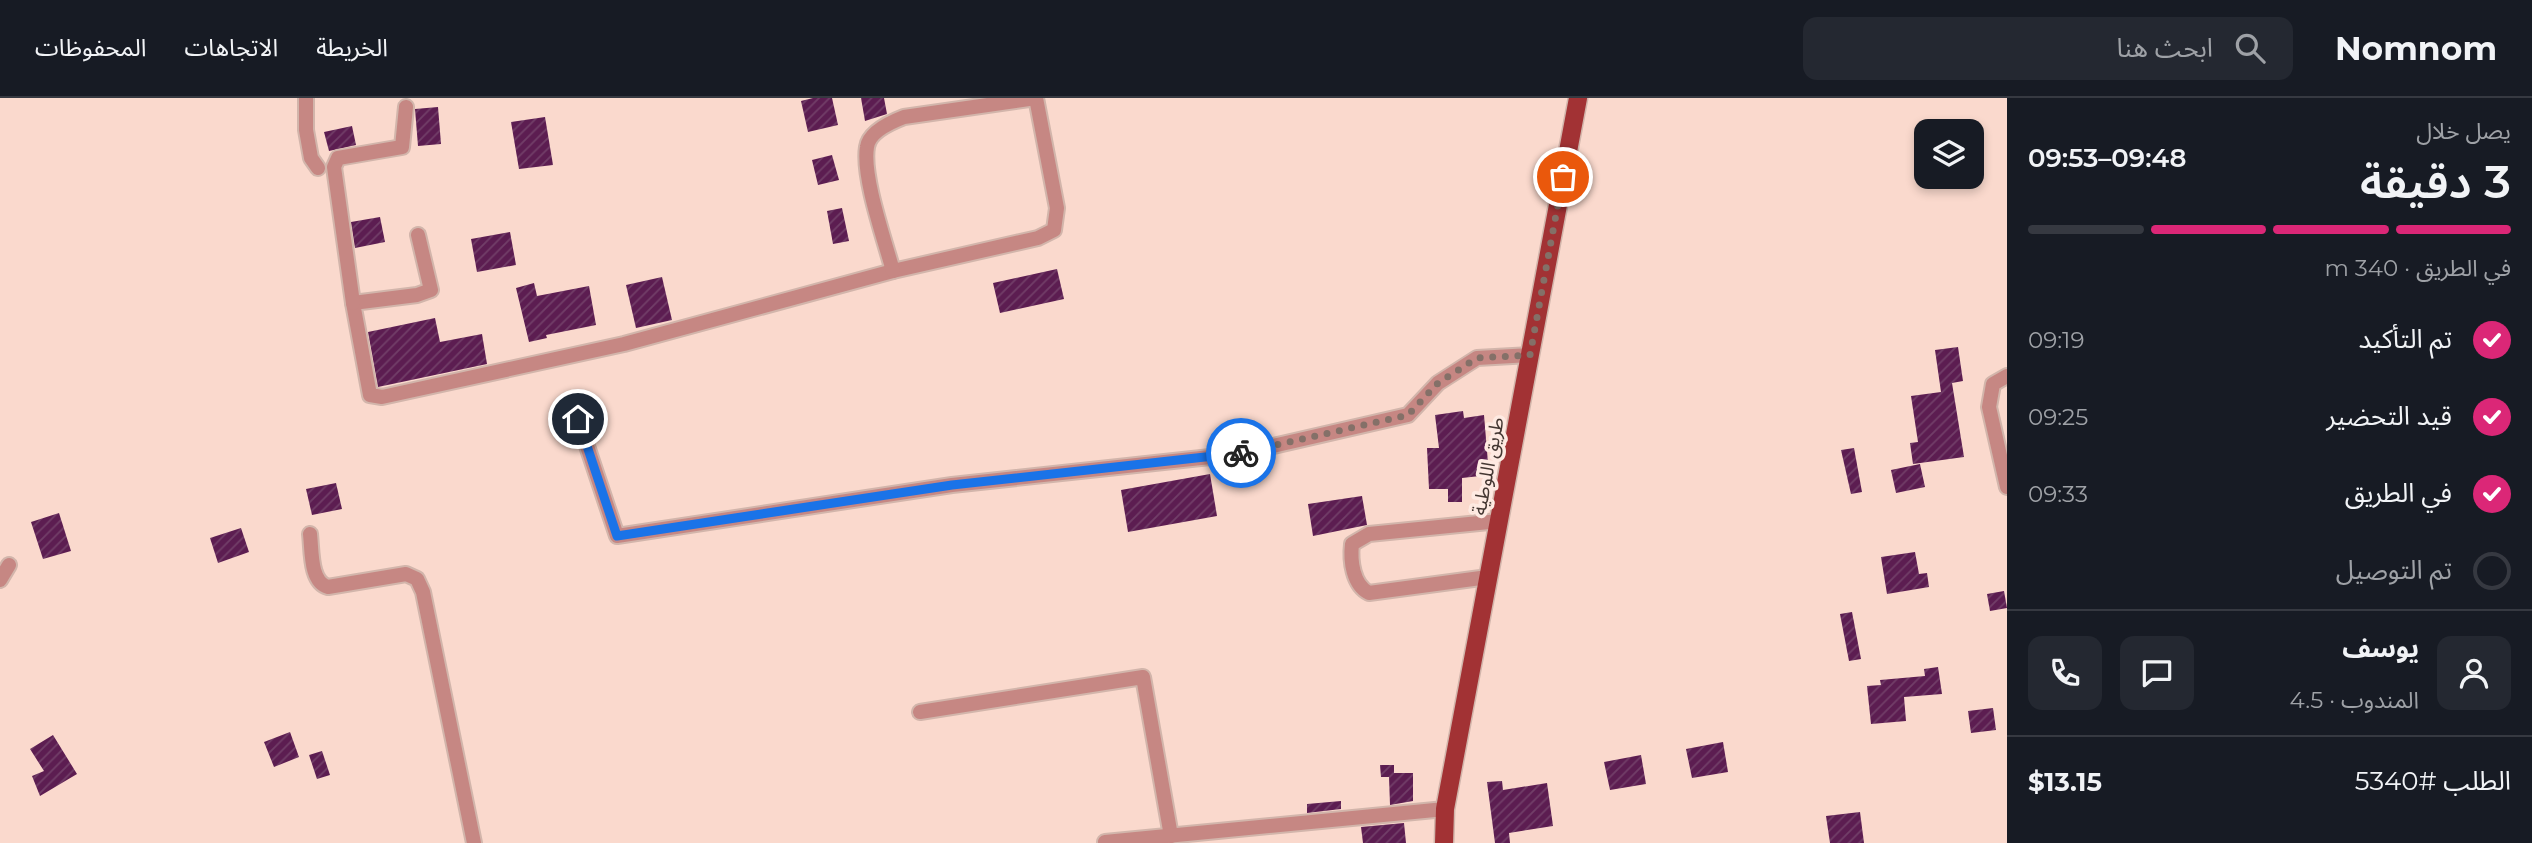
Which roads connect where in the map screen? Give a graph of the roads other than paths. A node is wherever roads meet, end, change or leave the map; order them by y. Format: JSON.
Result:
{"nodes":[{"id":1,"x":306,"y":98,"type":"edge"},
{"id":2,"x":1036,"y":98,"type":"edge"},
{"id":3,"x":1578,"y":98,"type":"edge"},
{"id":4,"x":406,"y":107,"type":"dead end"},
{"id":5,"x":318,"y":168,"type":"dead end"},
{"id":6,"x":418,"y":235,"type":"dead end"},
{"id":7,"x":894,"y":271,"type":"junction"},
{"id":8,"x":353,"y":303,"type":"junction"},
{"id":9,"x":1530,"y":355,"type":"junction"},
{"id":10,"x":2007,"y":376,"type":"edge"},
{"id":11,"x":578,"y":419,"type":"dead end"},
{"id":12,"x":2007,"y":487,"type":"edge"},
{"id":13,"x":1499,"y":521,"type":"junction"},
{"id":14,"x":310,"y":534,"type":"dead end"},
{"id":15,"x":9,"y":565,"type":"dead end"},
{"id":16,"x":1488,"y":577,"type":"junction"},
{"id":17,"x":0,"y":580,"type":"edge"},
{"id":18,"x":920,"y":712,"type":"dead end"},
{"id":19,"x":1445,"y":809,"type":"junction"},
{"id":20,"x":1171,"y":836,"type":"junction"},
{"id":21,"x":1105,"y":842,"type":"edge"},
{"id":22,"x":474,"y":843,"type":"edge"},
{"id":23,"x":1444,"y":843,"type":"edge"}],
"edges":[{"from":1,"to":5,"type":"street"},
{"from":2,"to":7,"type":"street"},
{"from":2,"to":7,"type":"street"},
{"from":3,"to":9,"type":"main road","name":"طريق اللوطية"},
{"from":4,"to":8,"type":"street"},
{"from":6,"to":8,"type":"street"},
{"from":7,"to":8,"type":"street"},
{"from":9,"to":11,"type":"street"},
{"from":9,"to":13,"type":"main road","name":"طريق اللوطية"},
{"from":10,"to":12,"type":"street"},
{"from":13,"to":16,"type":"main road","name":"طريق اللوطية"},
{"from":13,"to":16,"type":"street"},
{"from":14,"to":22,"type":"street"},
{"from":15,"to":17,"type":"street"},
{"from":16,"to":19,"type":"main road","name":"طريق اللوطية"},
{"from":18,"to":20,"type":"street"},
{"from":19,"to":20,"type":"street"},
{"from":19,"to":23,"type":"main road","name":"طريق اللوطية"},
{"from":20,"to":21,"type":"street"}]}
